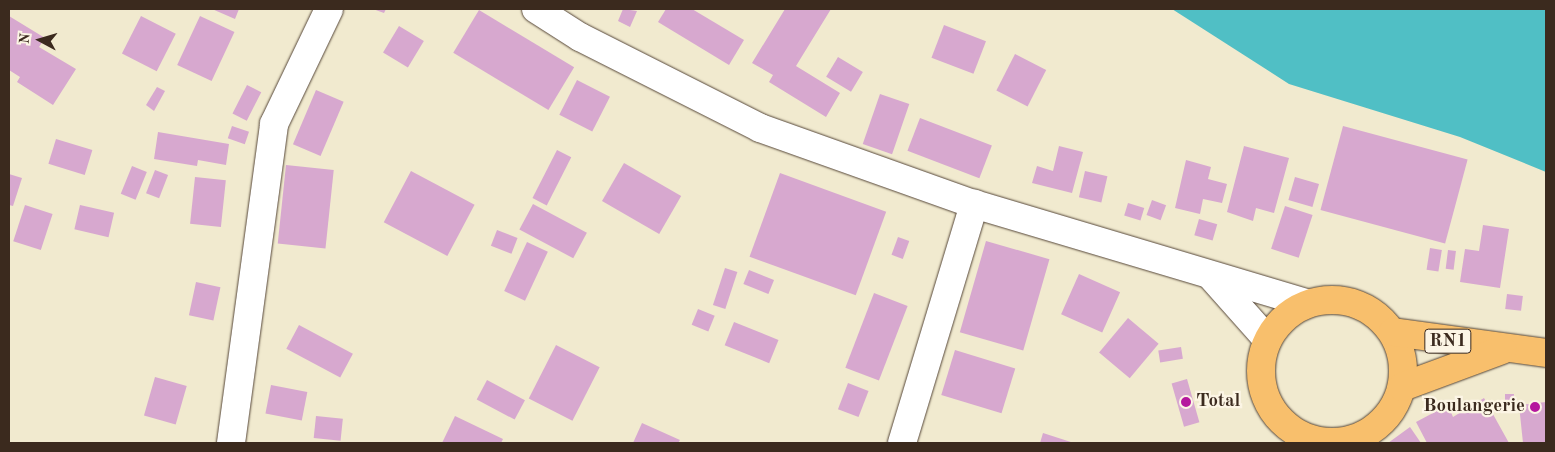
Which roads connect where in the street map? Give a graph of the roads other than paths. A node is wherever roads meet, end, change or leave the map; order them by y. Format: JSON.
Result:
{"nodes":[{"id":1,"x":328,"y":9,"type":"edge"},
{"id":2,"x":536,"y":9,"type":"edge"},
{"id":3,"x":974,"y":204,"type":"junction"},
{"id":4,"x":1211,"y":276,"type":"junction"},
{"id":5,"x":1307,"y":303,"type":"junction"},
{"id":6,"x":1393,"y":332,"type":"junction"},
{"id":7,"x":1267,"y":339,"type":"junction"},
{"id":8,"x":1504,"y":349,"type":"junction"},
{"id":9,"x":1546,"y":353,"type":"edge"},
{"id":10,"x":1402,"y":387,"type":"junction"},
{"id":11,"x":1280,"y":431,"type":"edge"},
{"id":12,"x":1350,"y":442,"type":"edge"},
{"id":13,"x":231,"y":443,"type":"edge"},
{"id":14,"x":902,"y":443,"type":"edge"}],
"edges":[{"from":1,"to":13,"type":"street"},
{"from":2,"to":3,"type":"street"},
{"from":3,"to":4,"type":"street"},
{"from":3,"to":14,"type":"street"},
{"from":4,"to":5,"type":"street"},
{"from":4,"to":7,"type":"street"},
{"from":5,"to":6,"type":"highway"},
{"from":5,"to":7,"type":"highway"},
{"from":6,"to":8,"type":"highway","number":"RN1"},
{"from":6,"to":10,"type":"highway"},
{"from":7,"to":11,"type":"highway"},
{"from":8,"to":9,"type":"highway","number":"RN1"},
{"from":8,"to":10,"type":"highway","number":"RN1"},
{"from":10,"to":12,"type":"highway"},
{"from":11,"to":12,"type":"highway"}]}
